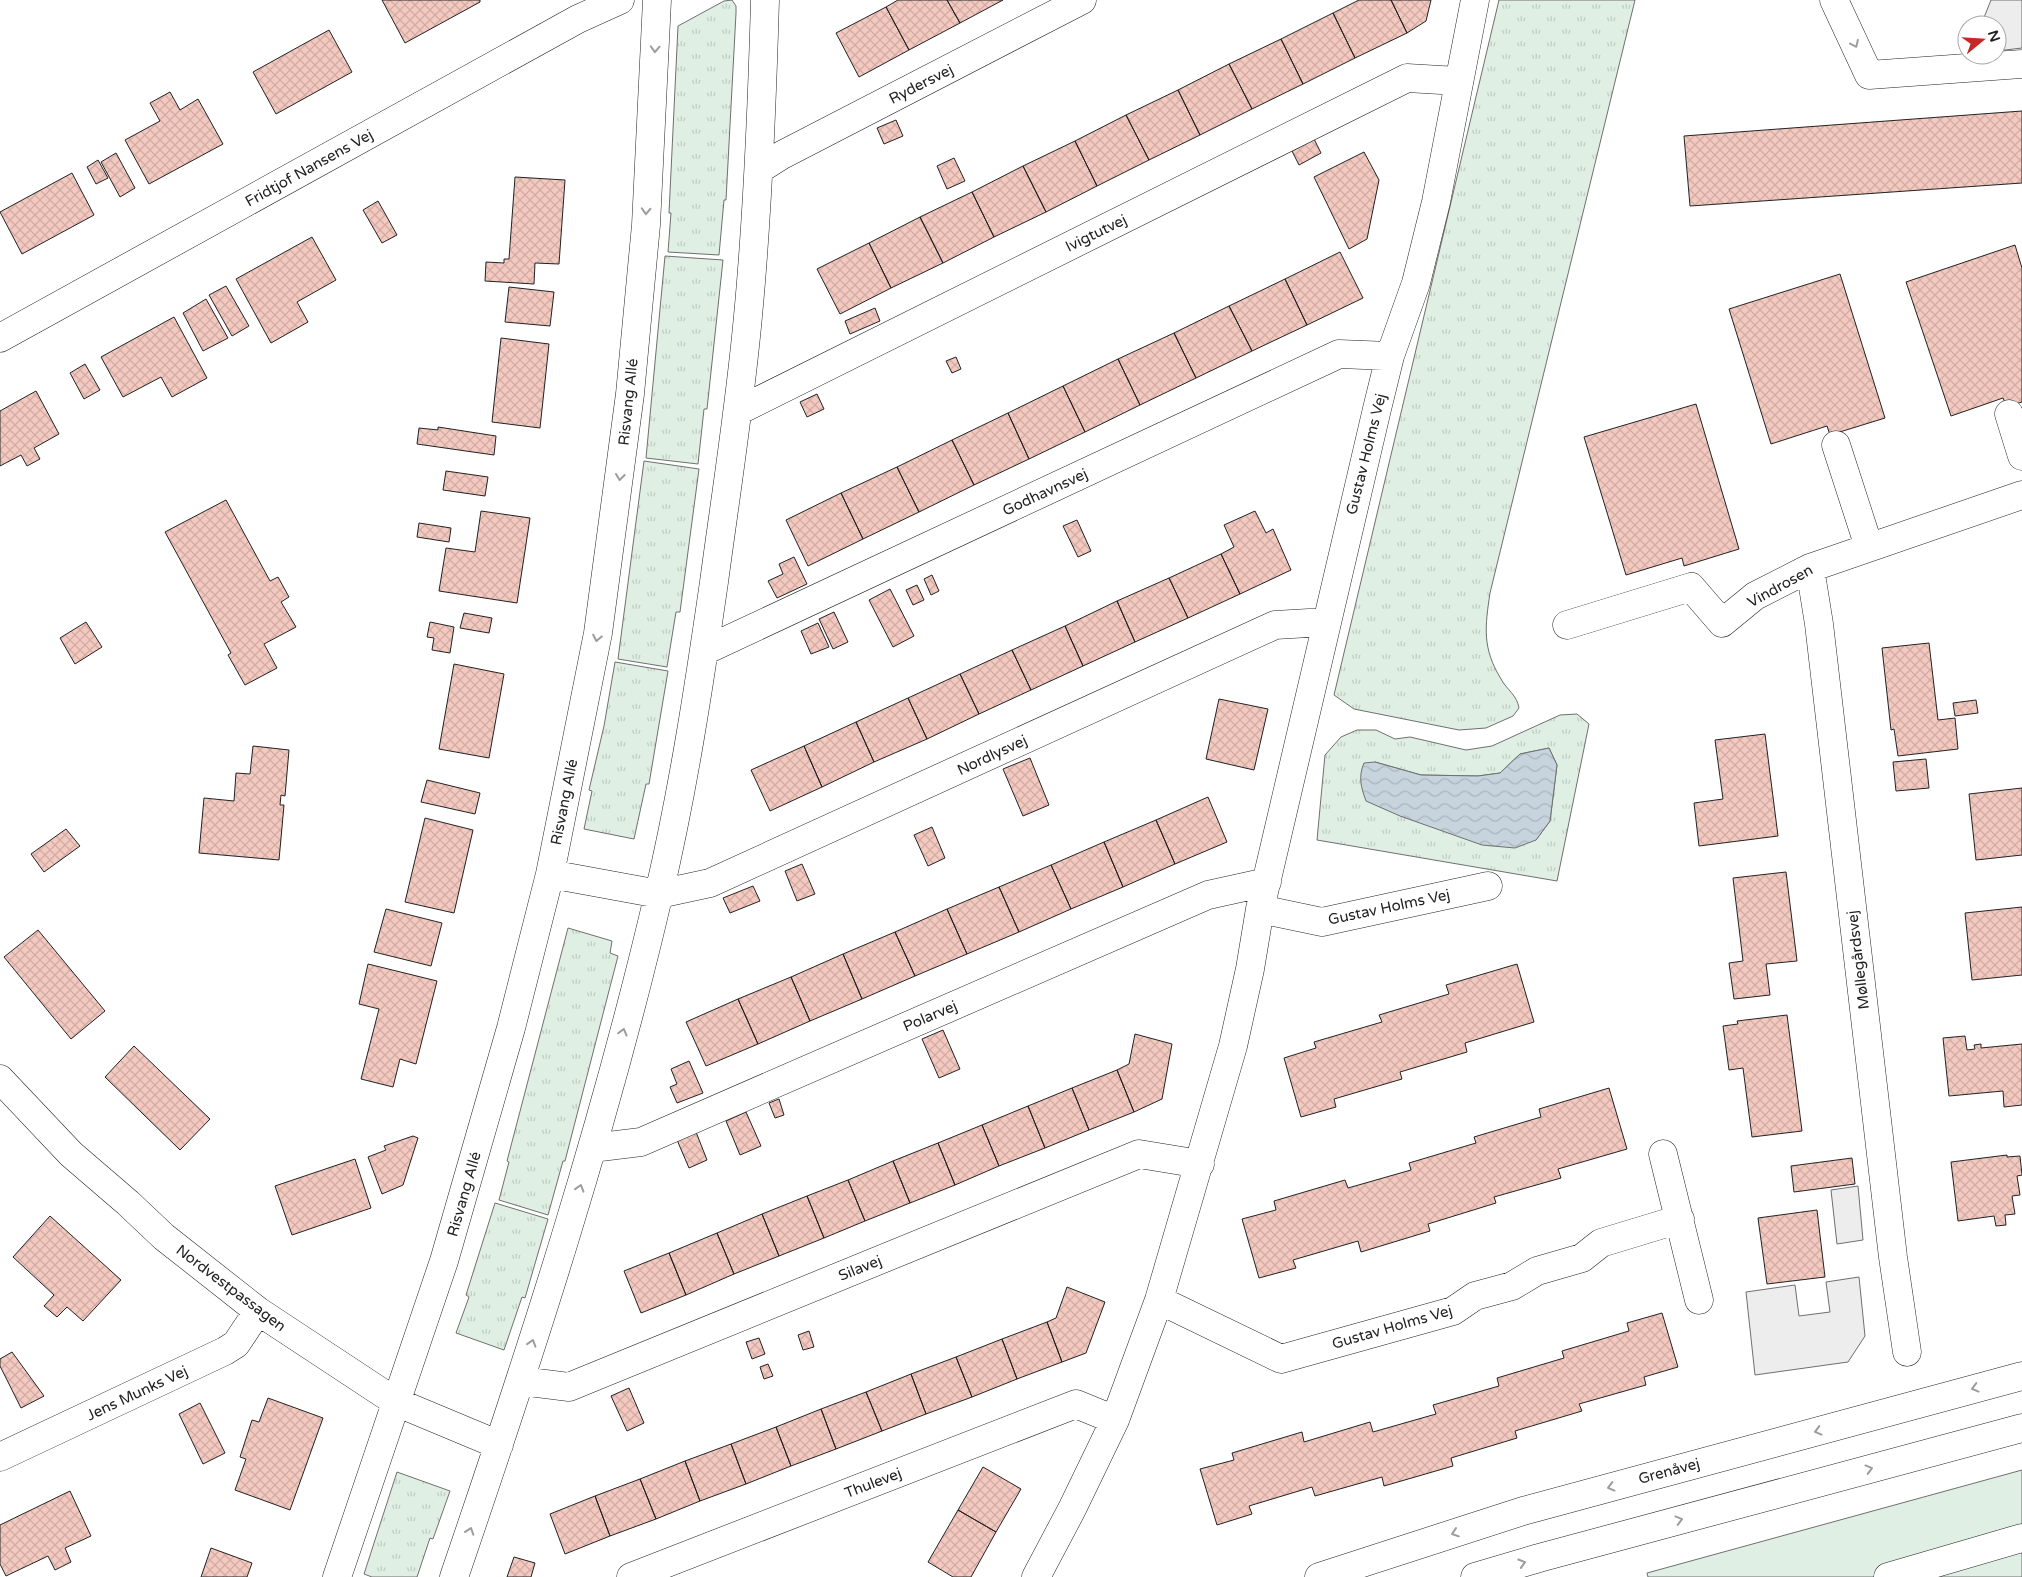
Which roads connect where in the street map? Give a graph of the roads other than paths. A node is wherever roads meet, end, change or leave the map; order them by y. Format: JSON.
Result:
{"nodes":[{"id":1,"x":620,"y":0,"type":"edge"},
{"id":2,"x":657,"y":0,"type":"edge"},
{"id":3,"x":765,"y":0,"type":"edge"},
{"id":4,"x":1082,"y":0,"type":"edge"},
{"id":5,"x":1475,"y":0,"type":"edge"},
{"id":6,"x":1834,"y":0,"type":"edge"},
{"id":7,"x":2022,"y":64,"type":"edge"},
{"id":8,"x":1458,"y":81,"type":"junction"},
{"id":9,"x":760,"y":169,"type":"junction"},
{"id":10,"x":0,"y":338,"type":"edge"},
{"id":11,"x":1390,"y":356,"type":"junction"},
{"id":12,"x":738,"y":411,"type":"junction"},
{"id":13,"x":2009,"y":414,"type":"dead end"},
{"id":14,"x":1836,"y":445,"type":"dead end"},
{"id":15,"x":2022,"y":456,"type":"edge"},
{"id":16,"x":2022,"y":495,"type":"edge"},
{"id":17,"x":1868,"y":547,"type":"junction"},
{"id":18,"x":1810,"y":568,"type":"junction"},
{"id":19,"x":1326,"y":622,"type":"junction"},
{"id":20,"x":1567,"y":626,"type":"dead end"},
{"id":21,"x":704,"y":651,"type":"junction"},
{"id":22,"x":550,"y":874,"type":"junction"},
{"id":23,"x":1267,"y":882,"type":"junction"},
{"id":24,"x":1488,"y":886,"type":"dead end"},
{"id":25,"x":659,"y":894,"type":"junction"},
{"id":26,"x":1260,"y":909,"type":"junction"},
{"id":27,"x":0,"y":1079,"type":"edge"},
{"id":28,"x":592,"y":1148,"type":"junction"},
{"id":29,"x":1663,"y":1154,"type":"dead end"},
{"id":30,"x":1200,"y":1164,"type":"junction"},
{"id":31,"x":1680,"y":1219,"type":"junction"},
{"id":32,"x":1160,"y":1300,"type":"junction"},
{"id":33,"x":1699,"y":1300,"type":"dead end"},
{"id":34,"x":258,"y":1311,"type":"junction"},
{"id":35,"x":1907,"y":1352,"type":"dead end"},
{"id":36,"x":2022,"y":1376,"type":"edge"},
{"id":37,"x":521,"y":1380,"type":"junction"},
{"id":38,"x":396,"y":1402,"type":"junction"},
{"id":39,"x":1115,"y":1420,"type":"junction"},
{"id":40,"x":2022,"y":1428,"type":"edge"},
{"id":41,"x":499,"y":1446,"type":"junction"},
{"id":42,"x":0,"y":1457,"type":"edge"},
{"id":43,"x":2022,"y":1538,"type":"edge"},
{"id":44,"x":1966,"y":1566,"type":"edge"},
{"id":45,"x":337,"y":1577,"type":"edge"},
{"id":46,"x":454,"y":1577,"type":"edge"},
{"id":47,"x":631,"y":1577,"type":"edge"},
{"id":48,"x":1036,"y":1577,"type":"edge"},
{"id":49,"x":1319,"y":1577,"type":"edge"},
{"id":50,"x":1475,"y":1577,"type":"edge"},
{"id":51,"x":1888,"y":1577,"type":"edge"}],
"edges":[{"from":1,"to":10,"type":"street","name":"Fridtjof Nansens Vej"},
{"from":2,"to":22,"type":"street","name":"Risvang Allé","one_way":true},
{"from":3,"to":9,"type":"street"},
{"from":4,"to":9,"type":"street","name":"Rydersvej"},
{"from":5,"to":8,"type":"street","name":"Gustav Holms Vej"},
{"from":6,"to":7,"type":"street","one_way":true},
{"from":8,"to":11,"type":"street","name":"Gustav Holms Vej"},
{"from":8,"to":12,"type":"street","name":"Ivigtutvej"},
{"from":9,"to":12,"type":"street"},
{"from":11,"to":19,"type":"street","name":"Gustav Holms Vej"},
{"from":11,"to":21,"type":"street","name":"Godhavnsvej"},
{"from":12,"to":21,"type":"street"},
{"from":13,"to":15,"type":"street"},
{"from":14,"to":17,"type":"street"},
{"from":16,"to":17,"type":"street","name":"Vindrosen"},
{"from":17,"to":18,"type":"street","name":"Vindrosen"},
{"from":18,"to":20,"type":"street","name":"Vindrosen"},
{"from":18,"to":35,"type":"street","name":"Møllegårdsvej"},
{"from":19,"to":23,"type":"street","name":"Gustav Holms Vej"},
{"from":19,"to":25,"type":"street","name":"Nordlysvej"},
{"from":21,"to":25,"type":"street"},
{"from":22,"to":25,"type":"street"},
{"from":22,"to":38,"type":"street","name":"Risvang Allé"},
{"from":23,"to":26,"type":"street","name":"Gustav Holms Vej"},
{"from":23,"to":28,"type":"street","name":"Polarvej"},
{"from":24,"to":26,"type":"street","name":"Gustav Holms Vej"},
{"from":28,"to":25,"type":"street","one_way":true},
{"from":26,"to":30,"type":"street","name":"Gustav Holms Vej"},
{"from":27,"to":34,"type":"street","name":"Nordvestpassagen"},
{"from":37,"to":28,"type":"street","one_way":true},
{"from":29,"to":31,"type":"street"},
{"from":30,"to":32,"type":"street","name":"Gustav Holms Vej"},
{"from":30,"to":37,"type":"street","name":"Silavej"},
{"from":31,"to":32,"type":"street","name":"Gustav Holms Vej"},
{"from":31,"to":33,"type":"street"},
{"from":32,"to":39,"type":"street","name":"Gustav Holms Vej"},
{"from":34,"to":38,"type":"street","name":"Nordvestpassagen"},
{"from":34,"to":42,"type":"street","name":"Jens Munks Vej"},
{"from":36,"to":49,"type":"street","name":"Grenåvej","one_way":true},
{"from":37,"to":41,"type":"street"},
{"from":38,"to":41,"type":"street","name":"Nordvestpassagen"},
{"from":38,"to":45,"type":"street","name":"Risvang Allé"},
{"from":39,"to":47,"type":"street","name":"Thulevej"},
{"from":39,"to":48,"type":"street","name":"Gustav Holms Vej"},
{"from":50,"to":40,"type":"street","one_way":true},
{"from":46,"to":41,"type":"street","one_way":true},
{"from":43,"to":44,"type":"street"},
{"from":44,"to":51,"type":"street"}]}
